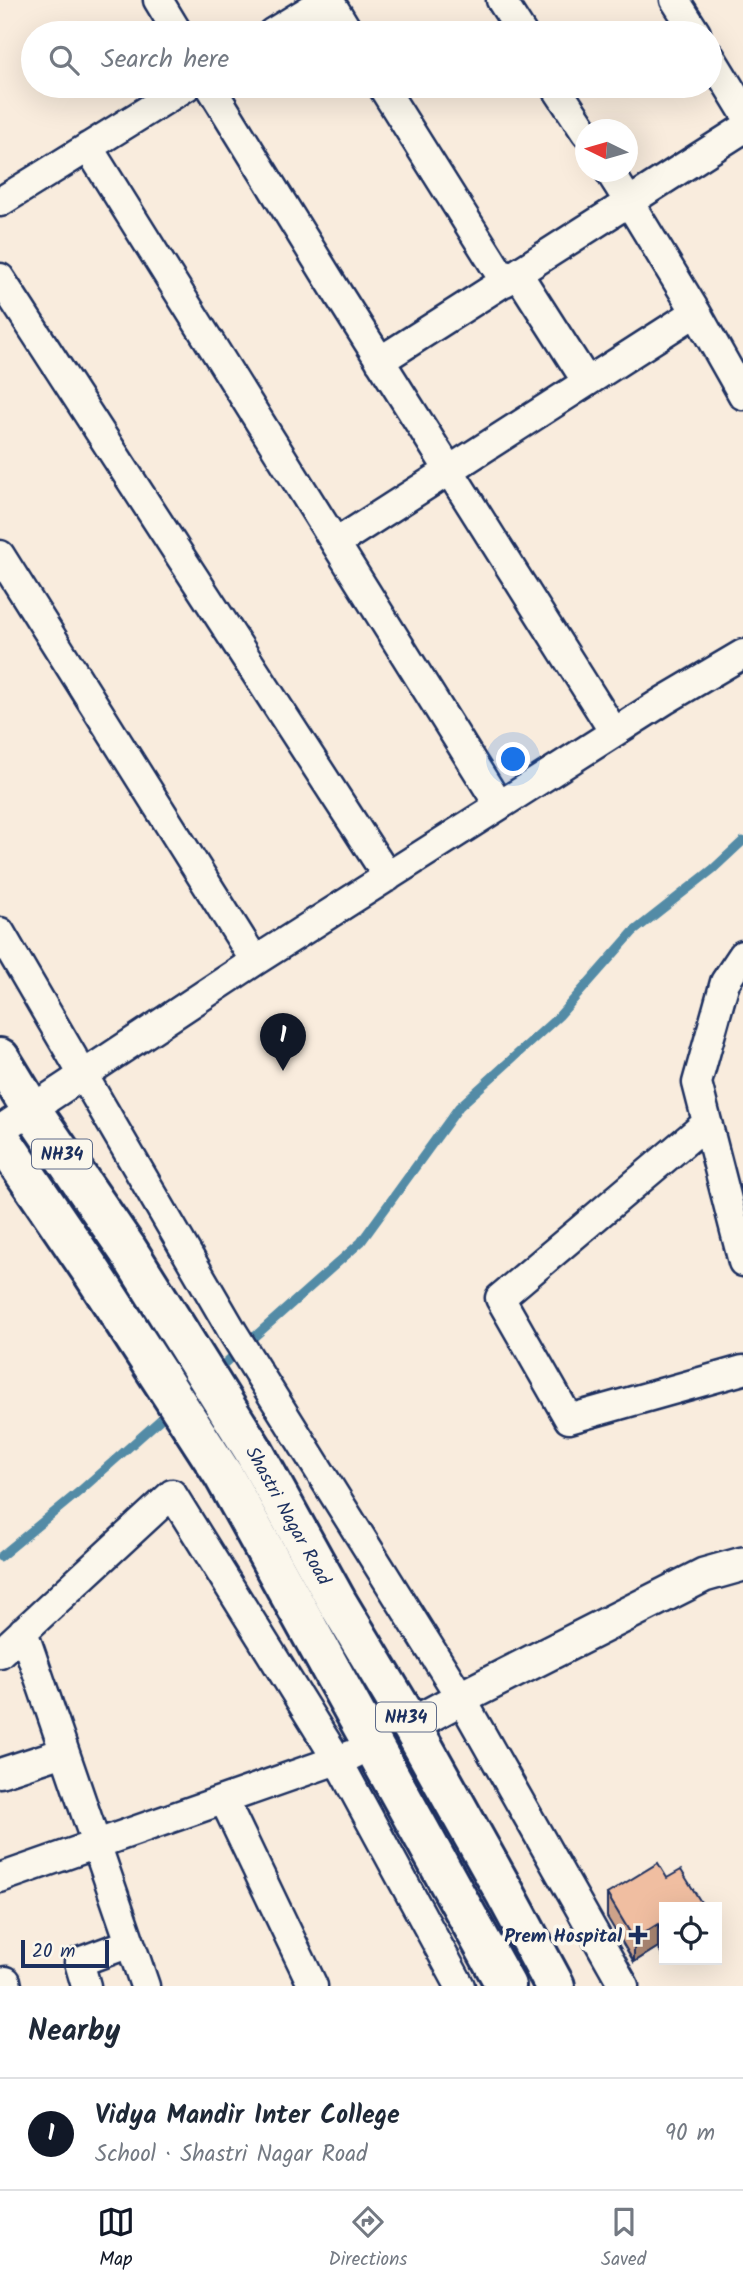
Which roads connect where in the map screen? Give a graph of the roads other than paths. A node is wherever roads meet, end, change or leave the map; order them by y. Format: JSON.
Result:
{"nodes":[{"id":1,"x":158,"y":0,"type":"edge"},
{"id":2,"x":327,"y":0,"type":"edge"},
{"id":3,"x":500,"y":0,"type":"edge"},
{"id":4,"x":675,"y":0,"type":"edge"},
{"id":5,"x":171,"y":21,"type":"edge"},
{"id":6,"x":292,"y":21,"type":"edge"},
{"id":7,"x":341,"y":21,"type":"edge"},
{"id":8,"x":514,"y":21,"type":"edge"},
{"id":9,"x":688,"y":21,"type":"edge"},
{"id":10,"x":722,"y":76,"type":"edge"},
{"id":11,"x":168,"y":98,"type":"edge"},
{"id":12,"x":217,"y":98,"type":"edge"},
{"id":13,"x":390,"y":98,"type":"edge"},
{"id":14,"x":563,"y":98,"type":"edge"},
{"id":15,"x":743,"y":110,"type":"edge"},
{"id":16,"x":577,"y":119,"type":"edge"},
{"id":17,"x":743,"y":129,"type":"edge"},
{"id":18,"x":88,"y":147,"type":"junction"},
{"id":19,"x":616,"y":182,"type":"edge"},
{"id":20,"x":0,"y":202,"type":"edge"},
{"id":21,"x":629,"y":202,"type":"junction"},
{"id":22,"x":0,"y":278,"type":"edge"},
{"id":23,"x":511,"y":278,"type":"junction"},
{"id":24,"x":696,"y":312,"type":"junction"},
{"id":25,"x":380,"y":361,"type":"junction"},
{"id":26,"x":587,"y":382,"type":"junction"},
{"id":27,"x":743,"y":395,"type":"edge"},
{"id":28,"x":449,"y":470,"type":"junction"},
{"id":29,"x":336,"y":543,"type":"junction"},
{"id":30,"x":0,"y":555,"type":"edge"},
{"id":31,"x":743,"y":654,"type":"edge"},
{"id":32,"x":614,"y":732,"type":"junction"},
{"id":33,"x":499,"y":805,"type":"junction"},
{"id":34,"x":388,"y":877,"type":"junction"},
{"id":35,"x":0,"y":932,"type":"edge"},
{"id":36,"x":743,"y":955,"type":"edge"},
{"id":37,"x":255,"y":961,"type":"junction"},
{"id":38,"x":0,"y":1058,"type":"edge"},
{"id":39,"x":85,"y":1075,"type":"junction"},
{"id":40,"x":31,"y":1109,"type":"junction"},
{"id":41,"x":707,"y":1123,"type":"junction"},
{"id":42,"x":0,"y":1130,"type":"edge"},
{"id":43,"x":0,"y":1137,"type":"edge"},
{"id":44,"x":743,"y":1262,"type":"edge"},
{"id":45,"x":743,"y":1370,"type":"edge"},
{"id":46,"x":743,"y":1564,"type":"edge"},
{"id":47,"x":23,"y":1631,"type":"junction"},
{"id":48,"x":0,"y":1653,"type":"edge"},
{"id":49,"x":461,"y":1698,"type":"junction"},
{"id":50,"x":411,"y":1725,"type":"junction"},
{"id":51,"x":375,"y":1746,"type":"junction"},
{"id":52,"x":64,"y":1752,"type":"junction"},
{"id":53,"x":338,"y":1760,"type":"junction"},
{"id":54,"x":0,"y":1773,"type":"edge"},
{"id":55,"x":224,"y":1800,"type":"junction"},
{"id":56,"x":96,"y":1845,"type":"junction"},
{"id":57,"x":0,"y":1878,"type":"edge"},
{"id":58,"x":130,"y":1943,"type":"junction"},
{"id":59,"x":0,"y":1983,"type":"edge"},
{"id":60,"x":7,"y":1986,"type":"edge"},
{"id":61,"x":86,"y":1986,"type":"edge"},
{"id":62,"x":145,"y":1986,"type":"edge"},
{"id":63,"x":313,"y":1986,"type":"edge"},
{"id":64,"x":460,"y":1986,"type":"edge"},
{"id":65,"x":506,"y":1986,"type":"edge"},
{"id":66,"x":555,"y":1986,"type":"edge"},
{"id":67,"x":624,"y":1986,"type":"edge"}],
"edges":[{"from":1,"to":5,"type":"street"},
{"from":2,"to":6,"type":"street"},
{"from":2,"to":7,"type":"street"},
{"from":3,"to":8,"type":"street"},
{"from":4,"to":9,"type":"street"},
{"from":10,"to":15,"type":"street"},
{"from":11,"to":18,"type":"street"},
{"from":12,"to":25,"type":"street"},
{"from":13,"to":23,"type":"street"},
{"from":14,"to":16,"type":"street"},
{"from":17,"to":21,"type":"street"},
{"from":18,"to":20,"type":"street"},
{"from":18,"to":29,"type":"street"},
{"from":19,"to":21,"type":"street"},
{"from":21,"to":23,"type":"street"},
{"from":21,"to":24,"type":"street"},
{"from":22,"to":34,"type":"street"},
{"from":23,"to":25,"type":"street"},
{"from":23,"to":26,"type":"street"},
{"from":24,"to":26,"type":"street"},
{"from":24,"to":27,"type":"street"},
{"from":25,"to":28,"type":"street"},
{"from":26,"to":28,"type":"street"},
{"from":28,"to":29,"type":"street"},
{"from":28,"to":32,"type":"street"},
{"from":29,"to":33,"type":"street"},
{"from":30,"to":37,"type":"street"},
{"from":31,"to":32,"type":"street"},
{"from":32,"to":33,"type":"street"},
{"from":33,"to":34,"type":"street"},
{"from":34,"to":37,"type":"street"},
{"from":35,"to":39,"type":"street"},
{"from":36,"to":41,"type":"street"},
{"from":37,"to":39,"type":"street"},
{"from":38,"to":40,"type":"highway","name":"Shastri Nagar Road","number":"NH34"},
{"from":39,"to":40,"type":"street"},
{"from":39,"to":49,"type":"street"},
{"from":40,"to":42,"type":"street"},
{"from":40,"to":50,"type":"highway","name":"Shastri Nagar Road","number":"NH34"},
{"from":41,"to":44,"type":"street"},
{"from":41,"to":45,"type":"street"},
{"from":43,"to":51,"type":"highway","number":"NH34"},
{"from":46,"to":49,"type":"street"},
{"from":47,"to":48,"type":"street"},
{"from":47,"to":52,"type":"street"},
{"from":47,"to":53,"type":"street"},
{"from":49,"to":50,"type":"street"},
{"from":49,"to":67,"type":"street"},
{"from":50,"to":51,"type":"highway"},
{"from":50,"to":66,"type":"highway","name":"Shastri Nagar Road","number":"NH34"},
{"from":51,"to":53,"type":"street"},
{"from":51,"to":65,"type":"highway","number":"NH34"},
{"from":52,"to":54,"type":"street"},
{"from":52,"to":56,"type":"street"},
{"from":53,"to":55,"type":"street"},
{"from":53,"to":64,"type":"street"},
{"from":55,"to":56,"type":"street"},
{"from":55,"to":63,"type":"street"},
{"from":56,"to":57,"type":"street"},
{"from":56,"to":58,"type":"street"},
{"from":58,"to":61,"type":"street"},
{"from":58,"to":62,"type":"street"},
{"from":59,"to":60,"type":"street"}]}
